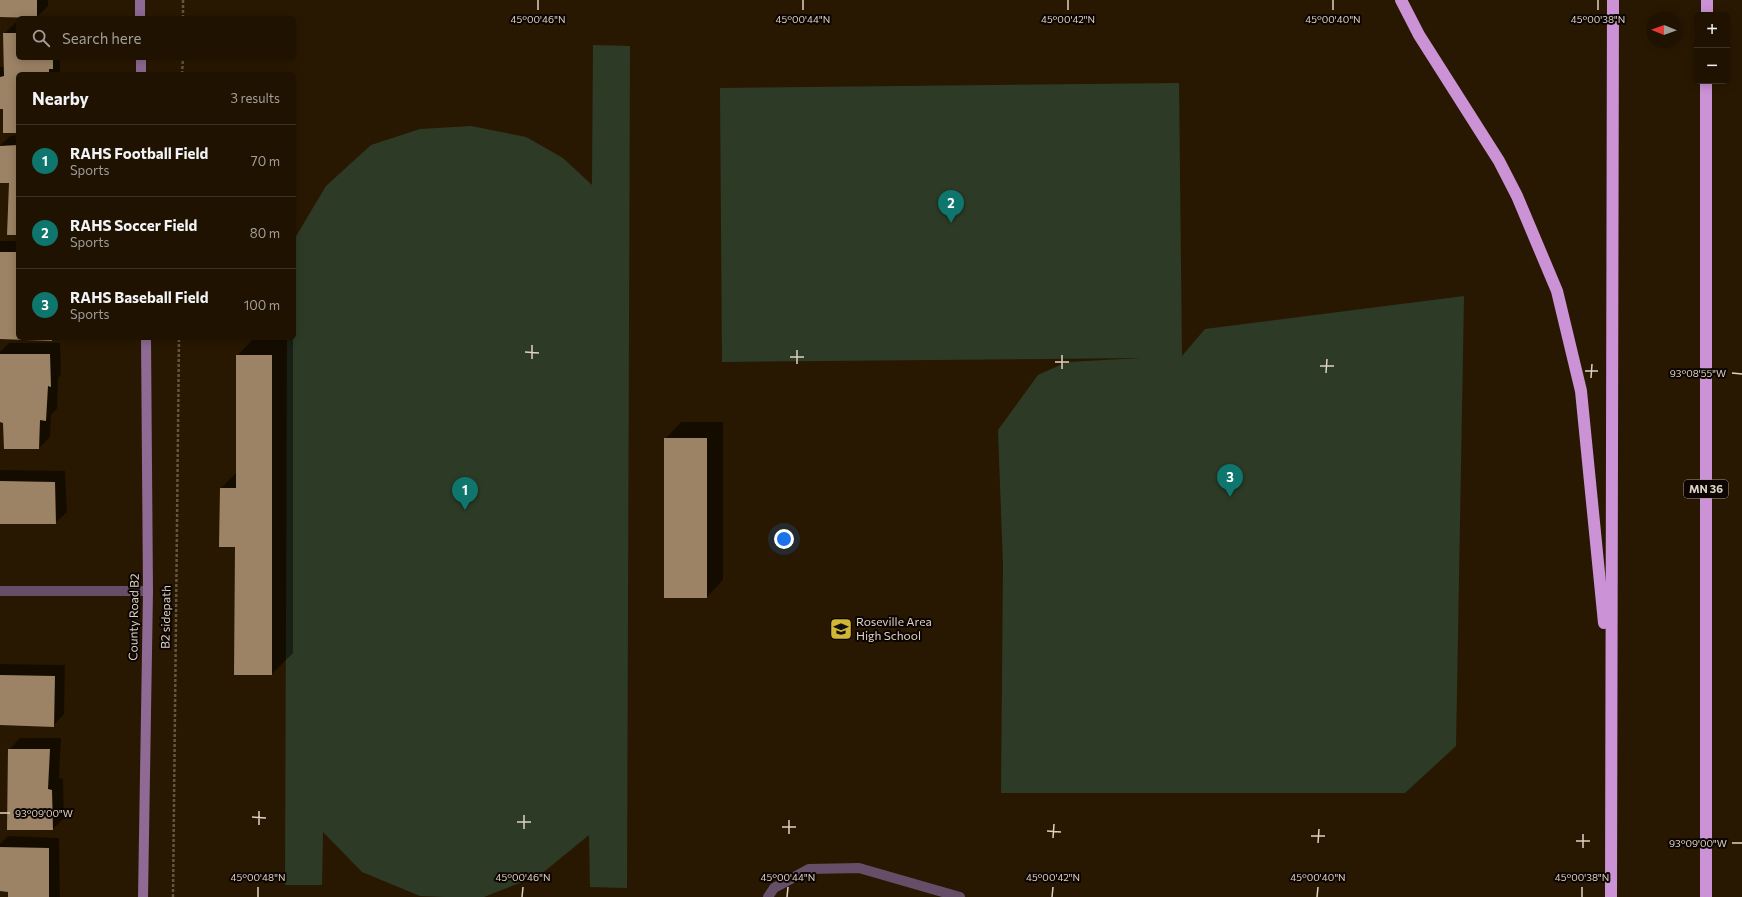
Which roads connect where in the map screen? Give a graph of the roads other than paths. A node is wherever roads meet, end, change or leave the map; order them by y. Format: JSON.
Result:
{"nodes":[{"id":1,"x":140,"y":0,"type":"edge"},
{"id":2,"x":1401,"y":0,"type":"edge"},
{"id":3,"x":1613,"y":0,"type":"edge"},
{"id":4,"x":1706,"y":0,"type":"edge"},
{"id":5,"x":1706,"y":12,"type":"edge"},
{"id":6,"x":140,"y":16,"type":"edge"},
{"id":7,"x":141,"y":60,"type":"edge"},
{"id":8,"x":141,"y":72,"type":"edge"},
{"id":9,"x":1706,"y":84,"type":"edge"},
{"id":10,"x":146,"y":340,"type":"edge"},
{"id":11,"x":0,"y":591,"type":"edge"},
{"id":12,"x":148,"y":591,"type":"junction"},
{"id":13,"x":1611,"y":691,"type":"junction"},
{"id":14,"x":143,"y":897,"type":"edge"},
{"id":15,"x":768,"y":897,"type":"edge"},
{"id":16,"x":960,"y":897,"type":"edge"},
{"id":17,"x":1611,"y":897,"type":"edge"},
{"id":18,"x":1706,"y":897,"type":"edge"}],
"edges":[{"from":1,"to":6,"type":"street"},
{"from":2,"to":13,"type":"highway"},
{"from":3,"to":13,"type":"highway"},
{"from":4,"to":5,"type":"highway"},
{"from":7,"to":8,"type":"street"},
{"from":9,"to":18,"type":"highway","number":"MN 36"},
{"from":10,"to":12,"type":"street","name":"County Road B2"},
{"from":11,"to":12,"type":"street"},
{"from":12,"to":14,"type":"street","name":"County Road B2"},
{"from":13,"to":17,"type":"highway"},
{"from":15,"to":16,"type":"street"}]}
